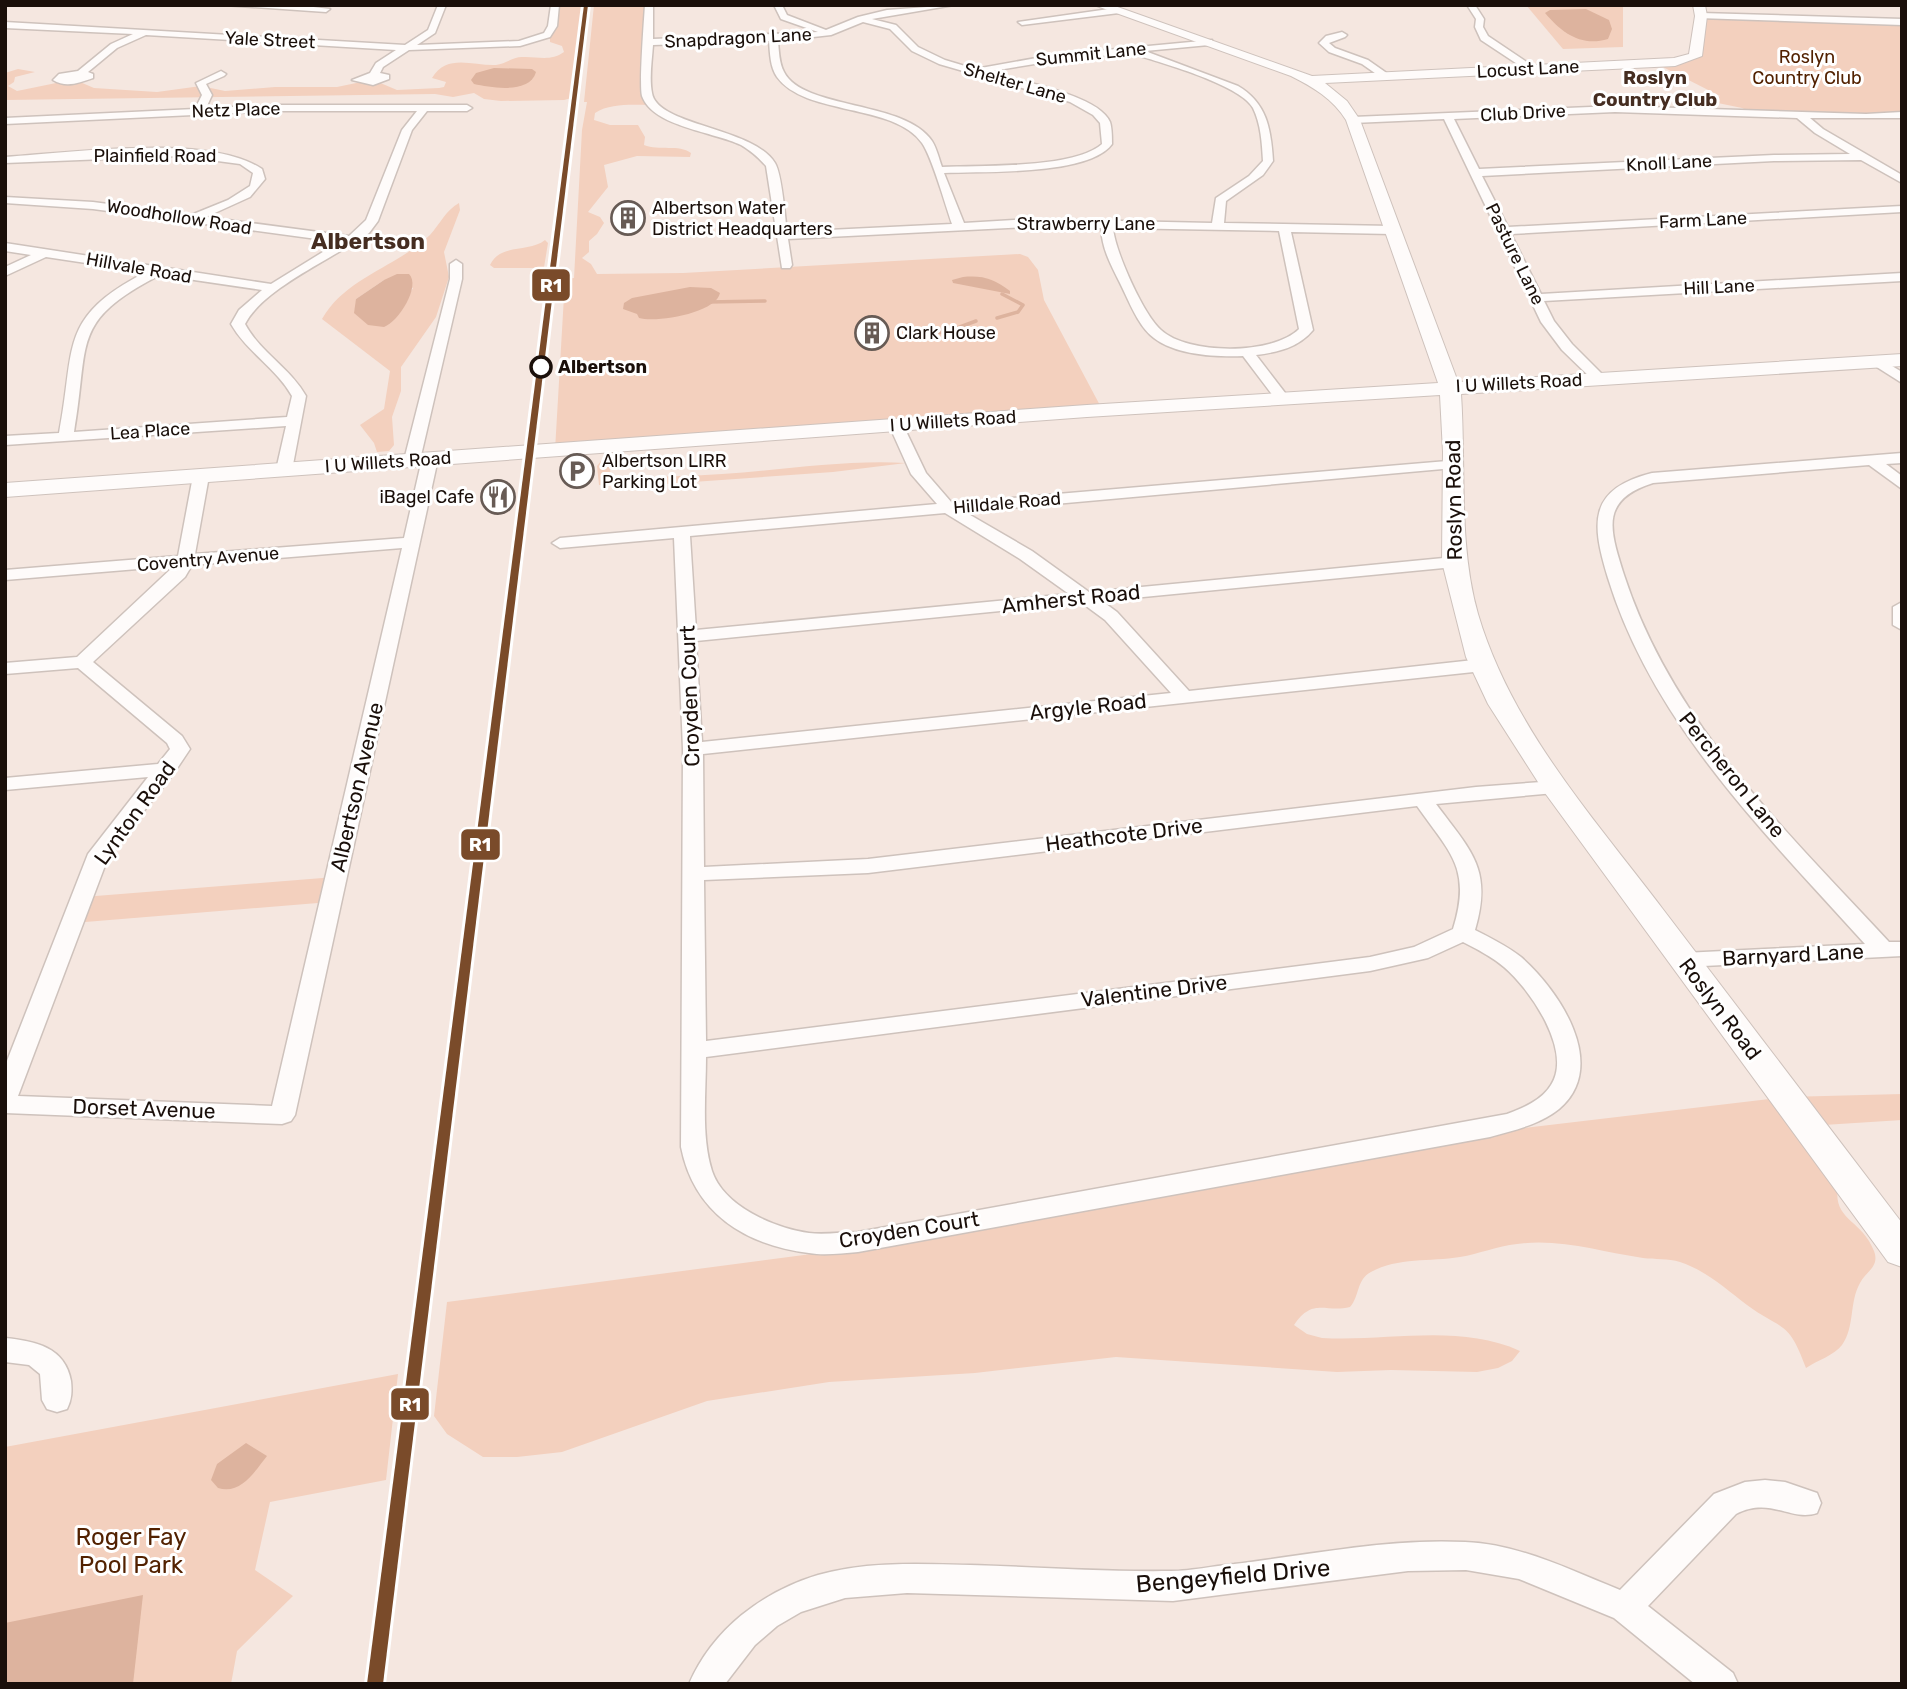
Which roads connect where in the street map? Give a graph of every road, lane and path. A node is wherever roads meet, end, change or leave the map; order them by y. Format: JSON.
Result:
{"nodes":[{"id":1,"x":228,"y":5,"type":"edge"},
{"id":2,"x":442,"y":5,"type":"edge"},
{"id":3,"x":555,"y":5,"type":"edge"},
{"id":4,"x":649,"y":5,"type":"edge"},
{"id":5,"x":778,"y":5,"type":"edge"},
{"id":6,"x":950,"y":5,"type":"edge"},
{"id":7,"x":1100,"y":5,"type":"edge"},
{"id":8,"x":1471,"y":5,"type":"edge"},
{"id":9,"x":1815,"y":5,"type":"edge"},
{"id":10,"x":934,"y":6,"type":"edge"},
{"id":11,"x":1700,"y":10,"type":"edge"},
{"id":12,"x":325,"y":11,"type":"edge"},
{"id":13,"x":1116,"y":11,"type":"junction"},
{"id":14,"x":861,"y":19,"type":"junction"},
{"id":15,"x":1833,"y":20,"type":"junction"},
{"id":16,"x":1023,"y":22,"type":"dead end"},
{"id":17,"x":1902,"y":22,"type":"edge"},
{"id":18,"x":5,"y":25,"type":"edge"},
{"id":19,"x":33,"y":26,"type":"junction"},
{"id":20,"x":831,"y":32,"type":"junction"},
{"id":21,"x":145,"y":33,"type":"junction"},
{"id":22,"x":311,"y":33,"type":"dead end"},
{"id":23,"x":14,"y":35,"type":"dead end"},
{"id":24,"x":1342,"y":35,"type":"dead end"},
{"id":25,"x":773,"y":38,"type":"junction"},
{"id":26,"x":297,"y":41,"type":"junction"},
{"id":27,"x":649,"y":42,"type":"junction"},
{"id":28,"x":1209,"y":42,"type":"junction"},
{"id":29,"x":409,"y":47,"type":"junction"},
{"id":30,"x":1131,"y":50,"type":"junction"},
{"id":31,"x":1531,"y":69,"type":"junction"},
{"id":32,"x":974,"y":71,"type":"junction"},
{"id":33,"x":80,"y":74,"type":"dead end"},
{"id":34,"x":221,"y":74,"type":"dead end"},
{"id":35,"x":374,"y":75,"type":"dead end"},
{"id":36,"x":1385,"y":76,"type":"junction"},
{"id":37,"x":1350,"y":78,"type":"junction"},
{"id":38,"x":1309,"y":80,"type":"junction"},
{"id":39,"x":425,"y":107,"type":"junction"},
{"id":40,"x":467,"y":108,"type":"dead end"},
{"id":41,"x":199,"y":112,"type":"junction"},
{"id":42,"x":1800,"y":115,"type":"junction"},
{"id":43,"x":1902,"y":115,"type":"edge"},
{"id":44,"x":1448,"y":117,"type":"junction"},
{"id":45,"x":1353,"y":120,"type":"junction"},
{"id":46,"x":5,"y":121,"type":"edge"},
{"id":47,"x":1863,"y":157,"type":"junction"},
{"id":48,"x":5,"y":160,"type":"edge"},
{"id":49,"x":937,"y":170,"type":"junction"},
{"id":50,"x":1475,"y":173,"type":"junction"},
{"id":51,"x":1902,"y":180,"type":"edge"},
{"id":52,"x":5,"y":200,"type":"edge"},
{"id":53,"x":1902,"y":209,"type":"edge"},
{"id":54,"x":194,"y":218,"type":"junction"},
{"id":55,"x":1107,"y":223,"type":"junction"},
{"id":56,"x":959,"y":226,"type":"junction"},
{"id":57,"x":1218,"y":226,"type":"junction"},
{"id":58,"x":1284,"y":228,"type":"junction"},
{"id":59,"x":1392,"y":230,"type":"junction"},
{"id":60,"x":1503,"y":231,"type":"junction"},
{"id":61,"x":781,"y":236,"type":"junction"},
{"id":62,"x":352,"y":240,"type":"junction"},
{"id":63,"x":5,"y":247,"type":"edge"},
{"id":64,"x":46,"y":252,"type":"junction"},
{"id":65,"x":456,"y":264,"type":"dead end"},
{"id":66,"x":786,"y":265,"type":"dead end"},
{"id":67,"x":5,"y":272,"type":"edge"},
{"id":68,"x":156,"y":272,"type":"junction"},
{"id":69,"x":1902,"y":277,"type":"edge"},
{"id":70,"x":273,"y":288,"type":"junction"},
{"id":71,"x":1536,"y":298,"type":"junction"},
{"id":72,"x":1246,"y":351,"type":"junction"},
{"id":73,"x":1902,"y":360,"type":"edge"},
{"id":74,"x":1877,"y":361,"type":"junction"},
{"id":75,"x":1600,"y":379,"type":"junction"},
{"id":76,"x":1902,"y":379,"type":"edge"},
{"id":77,"x":1450,"y":387,"type":"junction"},
{"id":78,"x":1282,"y":398,"type":"junction"},
{"id":79,"x":295,"y":421,"type":"junction"},
{"id":80,"x":896,"y":425,"type":"junction"},
{"id":81,"x":66,"y":437,"type":"junction"},
{"id":82,"x":5,"y":441,"type":"edge"},
{"id":83,"x":1902,"y":458,"type":"edge"},
{"id":84,"x":421,"y":460,"type":"junction"},
{"id":85,"x":1872,"y":460,"type":"junction"},
{"id":86,"x":1454,"y":463,"type":"junction"},
{"id":87,"x":284,"y":470,"type":"junction"},
{"id":88,"x":201,"y":476,"type":"junction"},
{"id":89,"x":1902,"y":484,"type":"edge"},
{"id":90,"x":5,"y":490,"type":"edge"},
{"id":91,"x":948,"y":508,"type":"junction"},
{"id":92,"x":682,"y":532,"type":"junction"},
{"id":93,"x":411,"y":542,"type":"junction"},
{"id":94,"x":560,"y":543,"type":"dead end"},
{"id":95,"x":186,"y":560,"type":"junction"},
{"id":96,"x":1454,"y":562,"type":"junction"},
{"id":97,"x":5,"y":575,"type":"edge"},
{"id":98,"x":1086,"y":598,"type":"junction"},
{"id":99,"x":1902,"y":607,"type":"edge"},
{"id":100,"x":1902,"y":625,"type":"edge"},
{"id":101,"x":688,"y":636,"type":"junction"},
{"id":102,"x":82,"y":662,"type":"junction"},
{"id":103,"x":1483,"y":665,"type":"junction"},
{"id":104,"x":5,"y":668,"type":"edge"},
{"id":105,"x":1185,"y":697,"type":"junction"},
{"id":106,"x":693,"y":749,"type":"junction"},
{"id":107,"x":167,"y":769,"type":"junction"},
{"id":108,"x":5,"y":784,"type":"edge"},
{"id":109,"x":1555,"y":787,"type":"junction"},
{"id":110,"x":1422,"y":799,"type":"junction"},
{"id":111,"x":692,"y":874,"type":"junction"},
{"id":112,"x":1463,"y":933,"type":"junction"},
{"id":113,"x":1892,"y":950,"type":"edge"},
{"id":114,"x":1684,"y":960,"type":"junction"},
{"id":115,"x":692,"y":1051,"type":"junction"},
{"id":116,"x":5,"y":1098,"type":"edge"},
{"id":117,"x":5,"y":1104,"type":"edge"},
{"id":118,"x":282,"y":1115,"type":"joint"},
{"id":119,"x":1902,"y":1252,"type":"edge"},
{"id":120,"x":5,"y":1350,"type":"edge"},
{"id":121,"x":57,"y":1400,"type":"dead end"},
{"id":122,"x":1806,"y":1503,"type":"dead end"},
{"id":123,"x":1625,"y":1606,"type":"junction"},
{"id":124,"x":706,"y":1684,"type":"edge"},
{"id":125,"x":1721,"y":1684,"type":"edge"}],
"edges":[{"from":1,"to":12,"type":"street"},
{"from":2,"to":29,"type":"street"},
{"from":3,"to":29,"type":"street","name":"Yale Street"},
{"from":4,"to":27,"type":"street"},
{"from":5,"to":20,"type":"street"},
{"from":6,"to":10,"type":"street","name":"Snapdragon Lane"},
{"from":7,"to":13,"type":"main road","name":"Roslyn Road"},
{"from":8,"to":31,"type":"street"},
{"from":9,"to":15,"type":"street"},
{"from":10,"to":14,"type":"street","name":"Snapdragon Lane"},
{"from":11,"to":15,"type":"street"},
{"from":11,"to":31,"type":"main road","name":"Locust Lane"},
{"from":13,"to":16,"type":"street"},
{"from":13,"to":28,"type":"main road","name":"Roslyn Road"},
{"from":14,"to":20,"type":"street","name":"Snapdragon Lane"},
{"from":14,"to":32,"type":"street","name":"Shelter Lane"},
{"from":15,"to":17,"type":"street"},
{"from":18,"to":19,"type":"street","name":"Yale Street"},
{"from":19,"to":21,"type":"street","name":"Yale Street"},
{"from":19,"to":23,"type":"street"},
{"from":20,"to":25,"type":"street","name":"Snapdragon Lane"},
{"from":21,"to":26,"type":"street","name":"Yale Street"},
{"from":21,"to":33,"type":"street"},
{"from":22,"to":26,"type":"street"},
{"from":24,"to":36,"type":"street"},
{"from":25,"to":27,"type":"street","name":"Snapdragon Lane"},
{"from":25,"to":49,"type":"street"},
{"from":26,"to":29,"type":"street","name":"Yale Street"},
{"from":27,"to":61,"type":"street"},
{"from":28,"to":30,"type":"street","name":"Summit Lane"},
{"from":28,"to":38,"type":"main road","name":"Roslyn Road"},
{"from":29,"to":35,"type":"street"},
{"from":30,"to":32,"type":"street","name":"Summit Lane"},
{"from":30,"to":57,"type":"street"},
{"from":31,"to":36,"type":"main road","name":"Locust Lane"},
{"from":32,"to":49,"type":"street","name":"Shelter Lane"},
{"from":34,"to":41,"type":"street"},
{"from":36,"to":37,"type":"main road","name":"Locust Lane"},
{"from":37,"to":38,"type":"main road","name":"Locust Lane"},
{"from":37,"to":45,"type":"main road"},
{"from":38,"to":45,"type":"main road","name":"Roslyn Road"},
{"from":39,"to":40,"type":"street","name":"Netz Place"},
{"from":39,"to":41,"type":"street","name":"Netz Place"},
{"from":39,"to":62,"type":"street"},
{"from":41,"to":46,"type":"street","name":"Netz Place"},
{"from":42,"to":43,"type":"street","name":"Club Drive"},
{"from":42,"to":44,"type":"street","name":"Club Drive"},
{"from":42,"to":47,"type":"street"},
{"from":44,"to":45,"type":"street","name":"Club Drive"},
{"from":44,"to":50,"type":"street","name":"Pasture Lane"},
{"from":45,"to":59,"type":"main road","name":"Roslyn Road"},
{"from":47,"to":50,"type":"street","name":"Knoll Lane"},
{"from":47,"to":51,"type":"street"},
{"from":48,"to":54,"type":"street","name":"Plainfield Road"},
{"from":49,"to":56,"type":"street"},
{"from":50,"to":60,"type":"street","name":"Pasture Lane"},
{"from":52,"to":54,"type":"street","name":"Woodhollow Road"},
{"from":53,"to":60,"type":"street","name":"Farm Lane"},
{"from":54,"to":62,"type":"street","name":"Woodhollow Road"},
{"from":55,"to":56,"type":"street","name":"Strawberry Lane"},
{"from":55,"to":57,"type":"street","name":"Strawberry Lane"},
{"from":55,"to":72,"type":"street"},
{"from":56,"to":61,"type":"street","name":"Strawberry Lane"},
{"from":57,"to":58,"type":"street","name":"Strawberry Lane"},
{"from":58,"to":59,"type":"street","name":"Strawberry Lane"},
{"from":58,"to":72,"type":"street"},
{"from":59,"to":77,"type":"main road","name":"Roslyn Road"},
{"from":60,"to":71,"type":"street","name":"Pasture Lane"},
{"from":61,"to":66,"type":"street"},
{"from":62,"to":70,"type":"street"},
{"from":63,"to":64,"type":"street","name":"Hillvale Road"},
{"from":64,"to":67,"type":"street"},
{"from":64,"to":68,"type":"street","name":"Hillvale Road"},
{"from":65,"to":84,"type":"street","name":"Albertson Avenue"},
{"from":68,"to":70,"type":"street","name":"Hillvale Road"},
{"from":68,"to":81,"type":"street"},
{"from":69,"to":71,"type":"street","name":"Hill Lane"},
{"from":70,"to":79,"type":"street"},
{"from":71,"to":75,"type":"street","name":"Pasture Lane"},
{"from":72,"to":78,"type":"street"},
{"from":73,"to":74,"type":"main road","name":"I U Willets Road"},
{"from":74,"to":75,"type":"main road","name":"I U Willets Road"},
{"from":74,"to":76,"type":"street"},
{"from":75,"to":77,"type":"main road","name":"I U Willets Road"},
{"from":77,"to":78,"type":"main road","name":"I U Willets Road"},
{"from":77,"to":86,"type":"main road","name":"Roslyn Road"},
{"from":78,"to":80,"type":"main road","name":"I U Willets Road"},
{"from":79,"to":81,"type":"street","name":"Lea Place"},
{"from":79,"to":87,"type":"street"},
{"from":80,"to":84,"type":"main road","name":"I U Willets Road"},
{"from":80,"to":91,"type":"street"},
{"from":81,"to":82,"type":"street","name":"Lea Place"},
{"from":83,"to":85,"type":"street","name":"Percheron Lane"},
{"from":84,"to":87,"type":"main road","name":"I U Willets Road"},
{"from":84,"to":93,"type":"street","name":"Albertson Avenue"},
{"from":85,"to":89,"type":"street"},
{"from":85,"to":113,"type":"street","name":"Percheron Lane"},
{"from":86,"to":91,"type":"street","name":"Hilldale Road"},
{"from":86,"to":96,"type":"main road","name":"Roslyn Road"},
{"from":87,"to":88,"type":"main road","name":"I U Willets Road"},
{"from":88,"to":90,"type":"main road","name":"I U Willets Road"},
{"from":88,"to":95,"type":"street"},
{"from":91,"to":92,"type":"street","name":"Hilldale Road"},
{"from":91,"to":98,"type":"street"},
{"from":92,"to":94,"type":"street","name":"Hilldale Road"},
{"from":92,"to":101,"type":"street","name":"Croyden Court"},
{"from":93,"to":95,"type":"street","name":"Coventry Avenue"},
{"from":93,"to":118,"type":"street","name":"Albertson Avenue"},
{"from":95,"to":97,"type":"street","name":"Coventry Avenue"},
{"from":95,"to":102,"type":"street"},
{"from":96,"to":98,"type":"street","name":"Amherst Road"},
{"from":96,"to":103,"type":"main road","name":"Roslyn Road"},
{"from":98,"to":101,"type":"street","name":"Amherst Road"},
{"from":98,"to":105,"type":"street"},
{"from":99,"to":100,"type":"street"},
{"from":101,"to":106,"type":"street","name":"Croyden Court"},
{"from":102,"to":104,"type":"street"},
{"from":102,"to":107,"type":"street","name":"Lynton Road"},
{"from":103,"to":105,"type":"street","name":"Argyle Road"},
{"from":103,"to":109,"type":"main road","name":"Roslyn Road"},
{"from":105,"to":106,"type":"street","name":"Argyle Road"},
{"from":106,"to":111,"type":"street","name":"Croyden Court"},
{"from":107,"to":108,"type":"street"},
{"from":107,"to":116,"type":"street","name":"Lynton Road"},
{"from":109,"to":110,"type":"street","name":"Heathcote Drive"},
{"from":109,"to":114,"type":"main road","name":"Roslyn Road"},
{"from":110,"to":111,"type":"street","name":"Heathcote Drive"},
{"from":110,"to":112,"type":"street"},
{"from":111,"to":115,"type":"street","name":"Croyden Court"},
{"from":112,"to":115,"type":"street","name":"Valentine Drive"},
{"from":112,"to":115,"type":"street","name":"Croyden Court"},
{"from":113,"to":114,"type":"street","name":"Barnyard Lane"},
{"from":114,"to":119,"type":"main road","name":"Roslyn Road"},
{"from":117,"to":118,"type":"street","name":"Dorset Avenue"},
{"from":120,"to":121,"type":"street"},
{"from":122,"to":123,"type":"street"},
{"from":123,"to":124,"type":"street","name":"Bengeyfield Drive"},
{"from":123,"to":125,"type":"street","name":"Bengeyfield Drive"}]}
